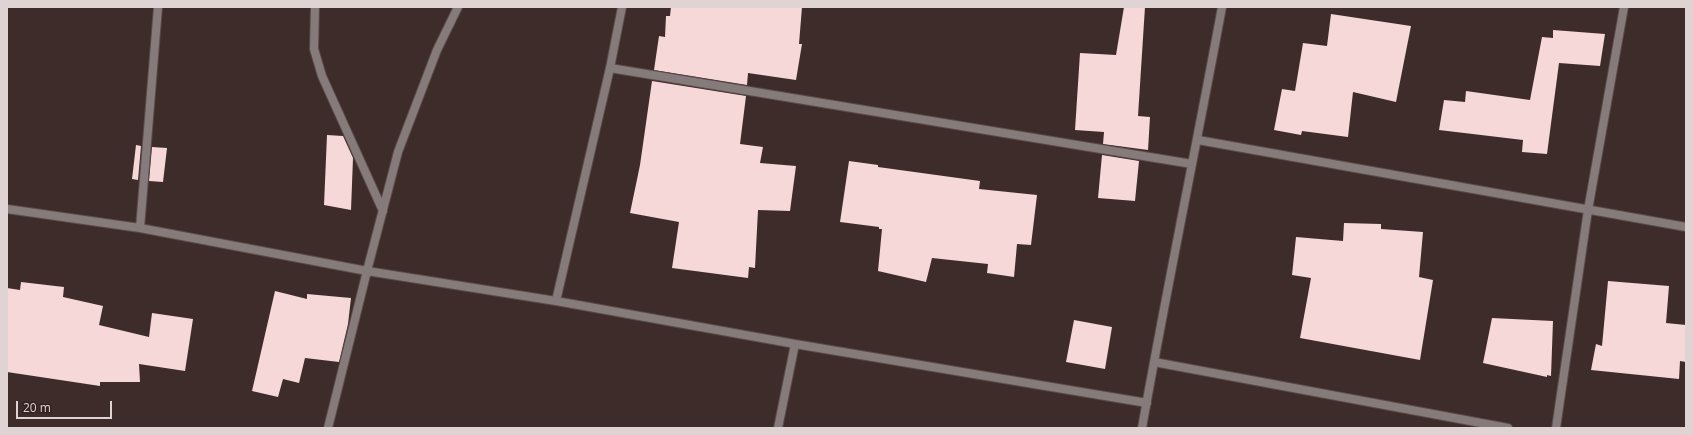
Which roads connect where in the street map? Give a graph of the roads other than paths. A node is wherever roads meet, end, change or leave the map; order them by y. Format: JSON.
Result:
{"nodes":[{"id":1,"x":158,"y":7,"type":"edge"},
{"id":2,"x":315,"y":7,"type":"edge"},
{"id":3,"x":458,"y":7,"type":"edge"},
{"id":4,"x":622,"y":7,"type":"edge"},
{"id":5,"x":1222,"y":7,"type":"edge"},
{"id":6,"x":1624,"y":7,"type":"edge"},
{"id":7,"x":610,"y":68,"type":"junction"},
{"id":8,"x":1198,"y":140,"type":"junction"},
{"id":9,"x":1192,"y":164,"type":"junction"},
{"id":10,"x":7,"y":209,"type":"edge"},
{"id":11,"x":1588,"y":210,"type":"junction"},
{"id":12,"x":383,"y":211,"type":"junction"},
{"id":13,"x":1686,"y":226,"type":"edge"},
{"id":14,"x":140,"y":228,"type":"junction"},
{"id":15,"x":367,"y":271,"type":"junction"},
{"id":16,"x":556,"y":302,"type":"junction"},
{"id":17,"x":795,"y":344,"type":"junction"},
{"id":18,"x":1154,"y":362,"type":"junction"},
{"id":19,"x":1147,"y":403,"type":"junction"},
{"id":20,"x":328,"y":428,"type":"edge"},
{"id":21,"x":778,"y":428,"type":"edge"},
{"id":22,"x":1142,"y":428,"type":"edge"},
{"id":23,"x":1508,"y":428,"type":"edge"},
{"id":24,"x":1556,"y":428,"type":"edge"}],
"edges":[{"from":1,"to":14,"type":"street"},
{"from":2,"to":12,"type":"street"},
{"from":3,"to":12,"type":"street"},
{"from":4,"to":7,"type":"street"},
{"from":5,"to":8,"type":"street"},
{"from":6,"to":11,"type":"street"},
{"from":7,"to":9,"type":"street"},
{"from":7,"to":16,"type":"street"},
{"from":8,"to":9,"type":"street"},
{"from":8,"to":11,"type":"street"},
{"from":9,"to":18,"type":"street"},
{"from":10,"to":14,"type":"street"},
{"from":11,"to":13,"type":"street"},
{"from":11,"to":24,"type":"street"},
{"from":12,"to":15,"type":"street"},
{"from":14,"to":15,"type":"street"},
{"from":15,"to":16,"type":"street"},
{"from":15,"to":20,"type":"street"},
{"from":16,"to":17,"type":"street"},
{"from":17,"to":19,"type":"street"},
{"from":17,"to":21,"type":"street"},
{"from":18,"to":19,"type":"street"},
{"from":18,"to":23,"type":"street"},
{"from":19,"to":22,"type":"street"}]}
